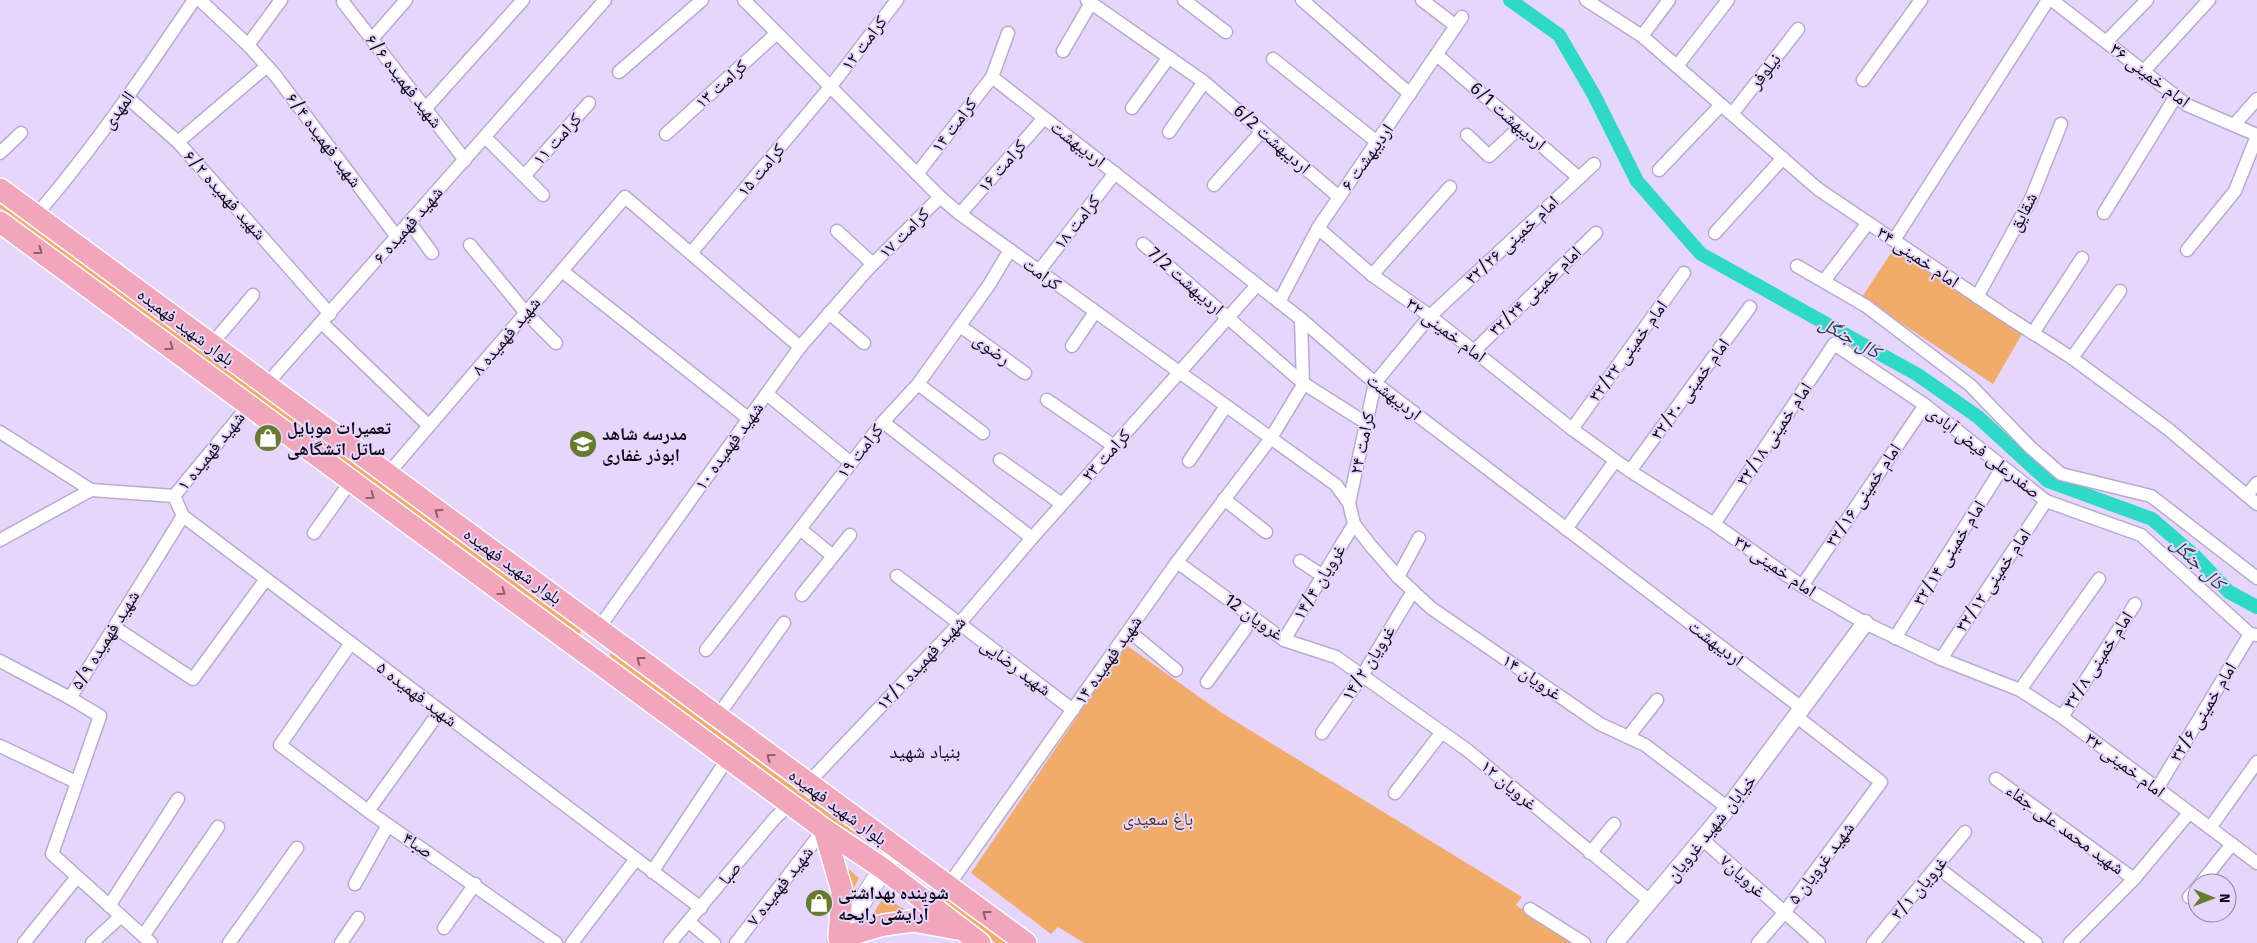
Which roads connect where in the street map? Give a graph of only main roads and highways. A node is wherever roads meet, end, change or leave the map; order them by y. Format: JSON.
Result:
{"nodes":[{"id":1,"x":0,"y":189,"type":"edge"},
{"id":2,"x":0,"y":222,"type":"edge"},
{"id":3,"x":865,"y":827,"type":"junction"},
{"id":4,"x":824,"y":829,"type":"junction"},
{"id":5,"x":896,"y":849,"type":"junction"},
{"id":6,"x":882,"y":868,"type":"junction"},
{"id":7,"x":948,"y":886,"type":"junction"},
{"id":8,"x":962,"y":930,"type":"junction"},
{"id":9,"x":837,"y":940,"type":"edge"},
{"id":10,"x":980,"y":943,"type":"edge"},
{"id":11,"x":1026,"y":943,"type":"edge"}],
"edges":[{"from":3,"to":1,"type":"main road","name":"بلوار شهید فهمیده","one_way":true},
{"from":2,"to":4,"type":"main road","name":"بلوار شهید فهمیده","one_way":true},
{"from":3,"to":5,"type":"main road","name":"بلوار شهید فهمیده"},
{"from":3,"to":7,"type":"main road"},
{"from":4,"to":6,"type":"main road","name":"بلوار شهید فهمیده"},
{"from":4,"to":9,"type":"main road"},
{"from":5,"to":6,"type":"main road"},
{"from":5,"to":7,"type":"main road","name":"بلوار شهید فهمیده"},
{"from":6,"to":8,"type":"main road","name":"بلوار شهید فهمیده"},
{"from":6,"to":9,"type":"main road"},
{"from":11,"to":7,"type":"main road","name":"بلوار شهید فهمیده","one_way":true},
{"from":8,"to":9,"type":"main road"},
{"from":8,"to":10,"type":"main road","name":"بلوار شهید فهمیده"}]}
